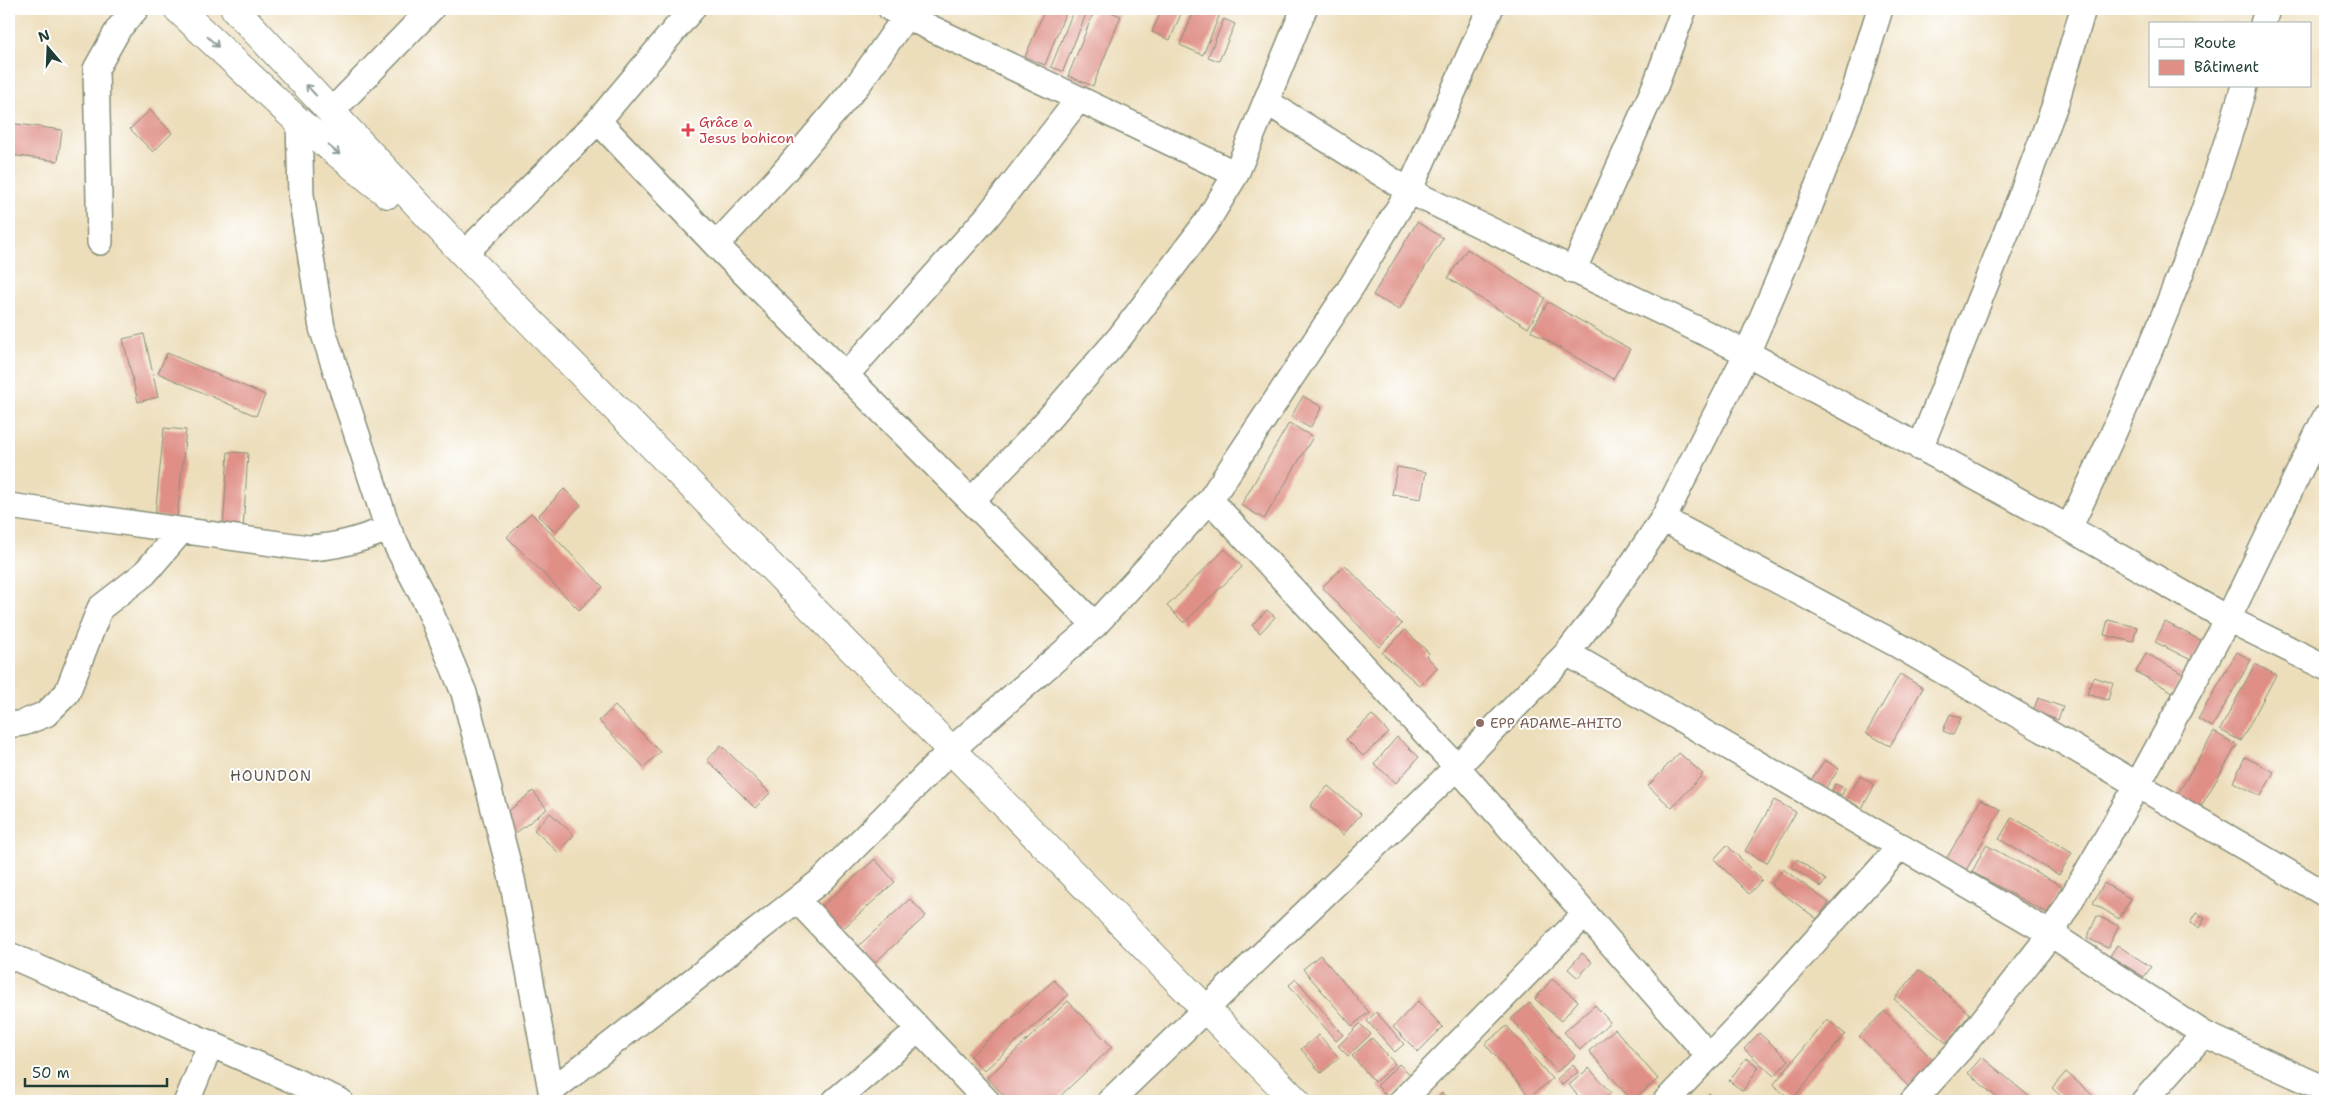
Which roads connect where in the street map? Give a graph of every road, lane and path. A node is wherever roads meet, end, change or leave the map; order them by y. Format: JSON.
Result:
{"nodes":[{"id":1,"x":136,"y":9,"type":"edge"},
{"id":2,"x":178,"y":9,"type":"edge"},
{"id":3,"x":235,"y":9,"type":"edge"},
{"id":4,"x":431,"y":9,"type":"edge"},
{"id":5,"x":692,"y":9,"type":"edge"},
{"id":6,"x":1304,"y":9,"type":"edge"},
{"id":7,"x":1490,"y":9,"type":"edge"},
{"id":8,"x":1684,"y":9,"type":"edge"},
{"id":9,"x":1880,"y":9,"type":"edge"},
{"id":10,"x":2083,"y":9,"type":"edge"},
{"id":11,"x":2267,"y":9,"type":"edge"},
{"id":12,"x":898,"y":12,"type":"edge"},
{"id":13,"x":2263,"y":22,"type":"edge"},
{"id":14,"x":2243,"y":88,"type":"edge"},
{"id":15,"x":1078,"y":100,"type":"junction"},
{"id":16,"x":1267,"y":102,"type":"junction"},
{"id":17,"x":331,"y":112,"type":"junction"},
{"id":18,"x":598,"y":121,"type":"junction"},
{"id":19,"x":299,"y":122,"type":"junction"},
{"id":20,"x":1236,"y":174,"type":"junction"},
{"id":21,"x":1409,"y":191,"type":"junction"},
{"id":22,"x":100,"y":242,"type":"dead end"},
{"id":23,"x":716,"y":245,"type":"junction"},
{"id":24,"x":464,"y":254,"type":"junction"},
{"id":25,"x":1573,"y":271,"type":"junction"},
{"id":26,"x":1747,"y":353,"type":"junction"},
{"id":27,"x":846,"y":374,"type":"junction"},
{"id":28,"x":2325,"y":418,"type":"edge"},
{"id":29,"x":1920,"y":448,"type":"junction"},
{"id":30,"x":1210,"y":500,"type":"junction"},
{"id":31,"x":971,"y":501,"type":"junction"},
{"id":32,"x":9,"y":506,"type":"edge"},
{"id":33,"x":1663,"y":520,"type":"junction"},
{"id":34,"x":2069,"y":528,"type":"junction"},
{"id":35,"x":388,"y":529,"type":"junction"},
{"id":36,"x":182,"y":531,"type":"junction"},
{"id":37,"x":2228,"y":619,"type":"junction"},
{"id":38,"x":1095,"y":625,"type":"junction"},
{"id":39,"x":1567,"y":653,"type":"junction"},
{"id":40,"x":2325,"y":667,"type":"edge"},
{"id":41,"x":9,"y":725,"type":"edge"},
{"id":42,"x":951,"y":750,"type":"junction"},
{"id":43,"x":1457,"y":767,"type":"junction"},
{"id":44,"x":2138,"y":784,"type":"junction"},
{"id":45,"x":1901,"y":846,"type":"junction"},
{"id":46,"x":2325,"y":894,"type":"edge"},
{"id":47,"x":797,"y":900,"type":"junction"},
{"id":48,"x":1585,"y":914,"type":"junction"},
{"id":49,"x":2051,"y":934,"type":"junction"},
{"id":50,"x":9,"y":956,"type":"edge"},
{"id":51,"x":1206,"y":1009,"type":"junction"},
{"id":52,"x":919,"y":1029,"type":"junction"},
{"id":53,"x":2204,"y":1034,"type":"junction"},
{"id":54,"x":211,"y":1043,"type":"junction"},
{"id":55,"x":1709,"y":1056,"type":"junction"},
{"id":56,"x":2325,"y":1089,"type":"edge"},
{"id":57,"x":552,"y":1096,"type":"edge"},
{"id":58,"x":187,"y":1101,"type":"edge"},
{"id":59,"x":340,"y":1101,"type":"edge"},
{"id":60,"x":835,"y":1101,"type":"edge"},
{"id":61,"x":987,"y":1101,"type":"edge"},
{"id":62,"x":1110,"y":1101,"type":"edge"},
{"id":63,"x":1296,"y":1101,"type":"edge"},
{"id":64,"x":1402,"y":1101,"type":"edge"},
{"id":65,"x":1666,"y":1101,"type":"edge"},
{"id":66,"x":1913,"y":1101,"type":"edge"},
{"id":67,"x":2144,"y":1101,"type":"edge"}],
"edges":[{"from":1,"to":22,"type":"street"},
{"from":2,"to":19,"type":"main road","one_way":true},
{"from":17,"to":3,"type":"main road","one_way":true},
{"from":4,"to":17,"type":"street"},
{"from":5,"to":18,"type":"street"},
{"from":6,"to":16,"type":"street"},
{"from":7,"to":21,"type":"street"},
{"from":8,"to":25,"type":"street"},
{"from":9,"to":26,"type":"street"},
{"from":10,"to":29,"type":"street"},
{"from":11,"to":13,"type":"street"},
{"from":12,"to":15,"type":"street"},
{"from":12,"to":23,"type":"street"},
{"from":14,"to":34,"type":"street"},
{"from":15,"to":20,"type":"street"},
{"from":15,"to":27,"type":"street"},
{"from":16,"to":20,"type":"street"},
{"from":16,"to":21,"type":"street"},
{"from":17,"to":24,"type":"main road"},
{"from":18,"to":23,"type":"street"},
{"from":18,"to":24,"type":"street"},
{"from":19,"to":24,"type":"main road","one_way":true},
{"from":19,"to":35,"type":"street"},
{"from":20,"to":31,"type":"street"},
{"from":21,"to":25,"type":"street"},
{"from":21,"to":30,"type":"street"},
{"from":23,"to":27,"type":"street"},
{"from":24,"to":42,"type":"main road"},
{"from":25,"to":26,"type":"street"},
{"from":26,"to":29,"type":"street"},
{"from":26,"to":33,"type":"street"},
{"from":27,"to":31,"type":"street"},
{"from":28,"to":37,"type":"street"},
{"from":29,"to":34,"type":"street"},
{"from":30,"to":38,"type":"street"},
{"from":30,"to":43,"type":"street"},
{"from":31,"to":38,"type":"street"},
{"from":32,"to":36,"type":"street"},
{"from":33,"to":39,"type":"street"},
{"from":33,"to":44,"type":"street"},
{"from":34,"to":37,"type":"street"},
{"from":35,"to":36,"type":"street"},
{"from":35,"to":57,"type":"street"},
{"from":36,"to":41,"type":"street"},
{"from":37,"to":40,"type":"street"},
{"from":37,"to":44,"type":"street"},
{"from":38,"to":42,"type":"street"},
{"from":39,"to":43,"type":"street"},
{"from":39,"to":45,"type":"street"},
{"from":42,"to":47,"type":"street"},
{"from":42,"to":51,"type":"main road"},
{"from":43,"to":48,"type":"street"},
{"from":43,"to":51,"type":"street"},
{"from":44,"to":46,"type":"street"},
{"from":44,"to":49,"type":"street"},
{"from":45,"to":49,"type":"street"},
{"from":45,"to":55,"type":"street"},
{"from":47,"to":52,"type":"street"},
{"from":47,"to":57,"type":"street"},
{"from":48,"to":55,"type":"street"},
{"from":48,"to":64,"type":"street"},
{"from":49,"to":53,"type":"street"},
{"from":49,"to":66,"type":"street"},
{"from":50,"to":54,"type":"street"},
{"from":51,"to":62,"type":"street"},
{"from":51,"to":63,"type":"main road"},
{"from":52,"to":60,"type":"street"},
{"from":52,"to":61,"type":"street"},
{"from":53,"to":56,"type":"street"},
{"from":53,"to":67,"type":"street"},
{"from":54,"to":58,"type":"street"},
{"from":54,"to":59,"type":"street"},
{"from":55,"to":65,"type":"street"}]}
